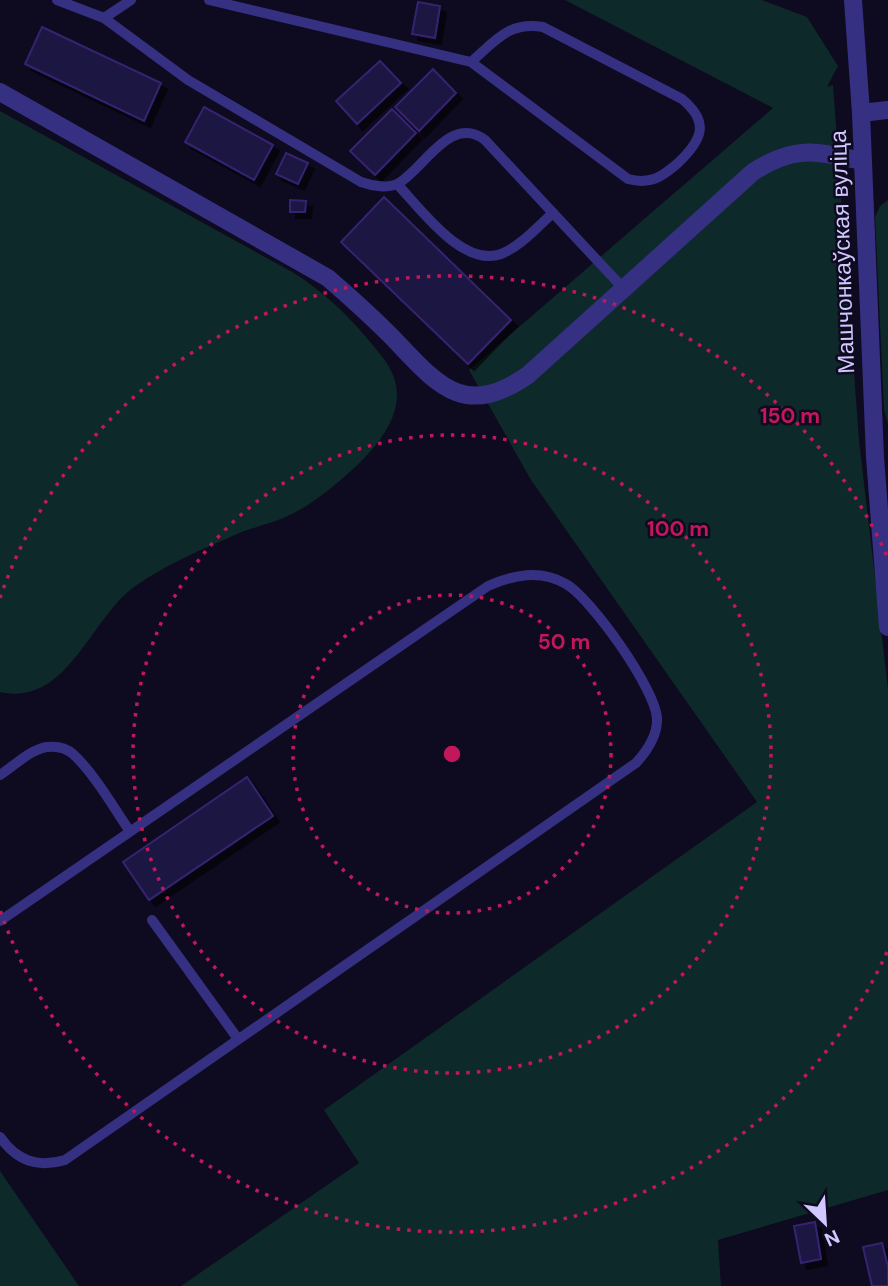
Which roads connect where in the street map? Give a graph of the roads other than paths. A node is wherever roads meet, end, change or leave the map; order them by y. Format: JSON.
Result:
{"nodes":[{"id":1,"x":58,"y":0,"type":"edge"},
{"id":2,"x":131,"y":0,"type":"edge"},
{"id":3,"x":209,"y":0,"type":"edge"},
{"id":4,"x":853,"y":0,"type":"edge"},
{"id":5,"x":104,"y":18,"type":"junction"},
{"id":6,"x":471,"y":62,"type":"junction"},
{"id":7,"x":0,"y":92,"type":"edge"},
{"id":8,"x":888,"y":110,"type":"edge"},
{"id":9,"x":861,"y":113,"type":"junction"},
{"id":10,"x":862,"y":161,"type":"junction"},
{"id":11,"x":397,"y":184,"type":"junction"},
{"id":12,"x":553,"y":213,"type":"junction"},
{"id":13,"x":623,"y":288,"type":"junction"},
{"id":14,"x":881,"y":457,"type":"edge"},
{"id":15,"x":888,"y":627,"type":"edge"},
{"id":16,"x":0,"y":775,"type":"edge"},
{"id":17,"x":129,"y":830,"type":"junction"},
{"id":18,"x":152,"y":920,"type":"dead end"},
{"id":19,"x":0,"y":921,"type":"edge"},
{"id":20,"x":238,"y":1040,"type":"junction"},
{"id":21,"x":0,"y":1137,"type":"edge"}],
"edges":[{"from":1,"to":5,"type":"lane"},
{"from":2,"to":5,"type":"lane"},
{"from":3,"to":6,"type":"lane"},
{"from":4,"to":9,"type":"street","name":"Машчонкаўская вуліца"},
{"from":5,"to":11,"type":"lane"},
{"from":6,"to":6,"type":"lane"},
{"from":7,"to":13,"type":"street"},
{"from":8,"to":9,"type":"street"},
{"from":9,"to":10,"type":"street","name":"Машчонкаўская вуліца"},
{"from":10,"to":13,"type":"street"},
{"from":10,"to":14,"type":"street","name":"Машчонкаўская вуліца"},
{"from":11,"to":12,"type":"lane"},
{"from":11,"to":12,"type":"lane"},
{"from":12,"to":13,"type":"lane"},
{"from":14,"to":15,"type":"street","name":"Машчонкаўская вуліца"},
{"from":16,"to":17,"type":"lane"},
{"from":17,"to":19,"type":"lane"},
{"from":17,"to":20,"type":"lane"},
{"from":18,"to":20,"type":"lane"},
{"from":20,"to":21,"type":"lane"}]}
